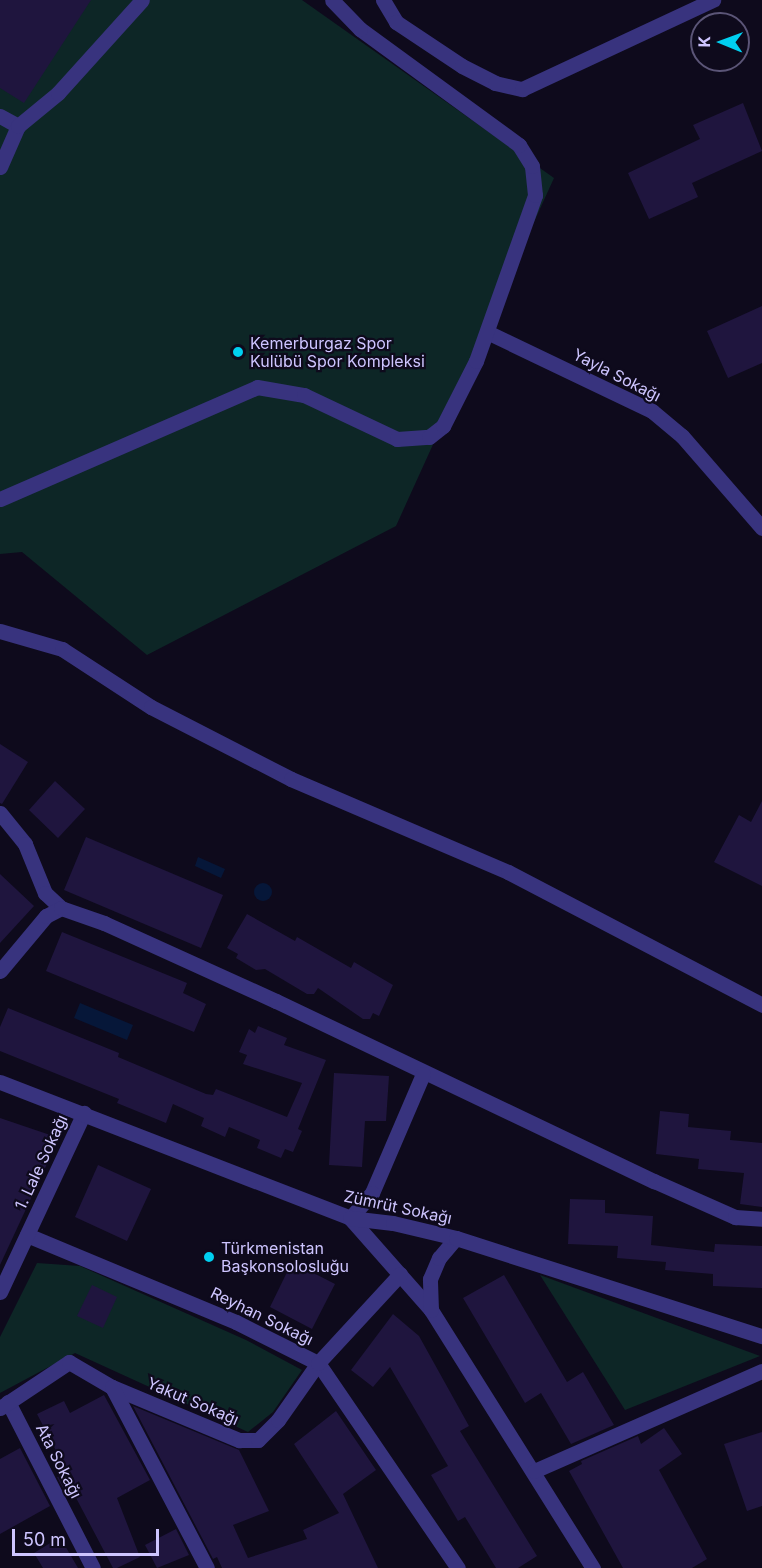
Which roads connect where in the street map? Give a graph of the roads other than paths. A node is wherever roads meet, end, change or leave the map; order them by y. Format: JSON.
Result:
{"nodes":[{"id":1,"x":142,"y":0,"type":"edge"},
{"id":2,"x":332,"y":0,"type":"edge"},
{"id":3,"x":383,"y":0,"type":"edge"},
{"id":4,"x":713,"y":0,"type":"edge"},
{"id":5,"x":0,"y":116,"type":"edge"},
{"id":6,"x":18,"y":126,"type":"junction"},
{"id":7,"x":0,"y":167,"type":"edge"},
{"id":8,"x":487,"y":332,"type":"junction"},
{"id":9,"x":0,"y":499,"type":"edge"},
{"id":10,"x":762,"y":528,"type":"edge"},
{"id":11,"x":0,"y":631,"type":"edge"},
{"id":12,"x":0,"y":813,"type":"edge"},
{"id":13,"x":61,"y":908,"type":"junction"},
{"id":14,"x":0,"y":971,"type":"edge"},
{"id":15,"x":762,"y":1005,"type":"edge"},
{"id":16,"x":423,"y":1074,"type":"junction"},
{"id":17,"x":0,"y":1082,"type":"edge"},
{"id":18,"x":84,"y":1113,"type":"junction"},
{"id":19,"x":350,"y":1218,"type":"junction"},
{"id":20,"x":762,"y":1219,"type":"edge"},
{"id":21,"x":27,"y":1235,"type":"junction"},
{"id":22,"x":456,"y":1238,"type":"junction"},
{"id":23,"x":400,"y":1274,"type":"junction"},
{"id":24,"x":0,"y":1292,"type":"edge"},
{"id":25,"x":431,"y":1310,"type":"junction"},
{"id":26,"x":762,"y":1336,"type":"edge"},
{"id":27,"x":318,"y":1363,"type":"junction"},
{"id":28,"x":762,"y":1371,"type":"edge"},
{"id":29,"x":112,"y":1387,"type":"junction"},
{"id":30,"x":4,"y":1405,"type":"edge"},
{"id":31,"x":534,"y":1471,"type":"junction"},
{"id":32,"x":93,"y":1568,"type":"edge"},
{"id":33,"x":207,"y":1568,"type":"edge"},
{"id":34,"x":458,"y":1568,"type":"edge"},
{"id":35,"x":593,"y":1568,"type":"edge"}],
"edges":[{"from":1,"to":6,"type":"street"},
{"from":2,"to":8,"type":"street"},
{"from":3,"to":4,"type":"street"},
{"from":5,"to":6,"type":"street"},
{"from":6,"to":7,"type":"street"},
{"from":8,"to":9,"type":"street"},
{"from":8,"to":10,"type":"street","name":"Yayla Sokağı"},
{"from":11,"to":15,"type":"street"},
{"from":12,"to":13,"type":"street"},
{"from":13,"to":14,"type":"street"},
{"from":13,"to":16,"type":"street"},
{"from":16,"to":19,"type":"street"},
{"from":16,"to":20,"type":"street"},
{"from":17,"to":18,"type":"street","name":"Zümrüt Sokağı"},
{"from":18,"to":19,"type":"street","name":"Zümrüt Sokağı"},
{"from":18,"to":21,"type":"street","name":"1. Lale Sokağı"},
{"from":19,"to":22,"type":"street","name":"Zümrüt Sokağı"},
{"from":19,"to":23,"type":"street"},
{"from":21,"to":24,"type":"street","name":"1. Lale Sokağı"},
{"from":21,"to":27,"type":"street","name":"Reyhan Sokağı"},
{"from":22,"to":25,"type":"street"},
{"from":22,"to":26,"type":"street","name":"Zümrüt Sokağı"},
{"from":23,"to":25,"type":"street"},
{"from":23,"to":27,"type":"street","name":"Yakut Sokağı"},
{"from":25,"to":31,"type":"street"},
{"from":27,"to":29,"type":"street","name":"Yakut Sokağı"},
{"from":27,"to":34,"type":"street","name":"Reyhan Sokağı"},
{"from":28,"to":31,"type":"street"},
{"from":29,"to":30,"type":"street","name":"Yakut Sokağı"},
{"from":29,"to":33,"type":"street"},
{"from":30,"to":32,"type":"street","name":"Ata Sokağı"},
{"from":31,"to":35,"type":"street"}]}
